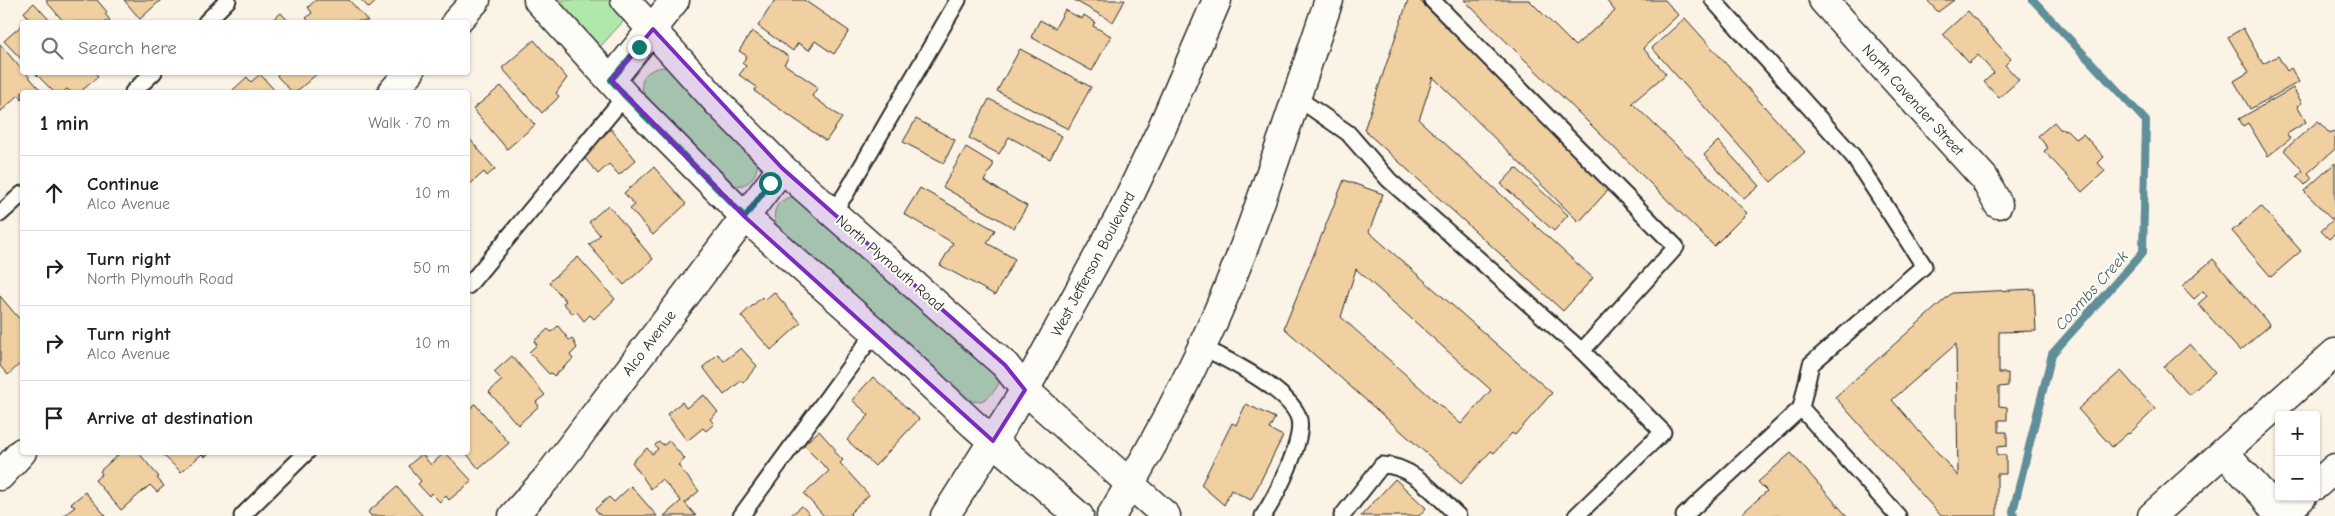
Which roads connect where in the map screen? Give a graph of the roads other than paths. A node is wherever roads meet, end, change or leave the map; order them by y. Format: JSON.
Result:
{"nodes":[{"id":1,"x":228,"y":0,"type":"edge"},
{"id":2,"x":476,"y":0,"type":"edge"},
{"id":3,"x":538,"y":0,"type":"edge"},
{"id":4,"x":625,"y":0,"type":"edge"},
{"id":5,"x":675,"y":0,"type":"edge"},
{"id":6,"x":958,"y":0,"type":"edge"},
{"id":7,"x":1217,"y":0,"type":"edge"},
{"id":8,"x":1329,"y":0,"type":"edge"},
{"id":9,"x":1432,"y":0,"type":"edge"},
{"id":10,"x":1713,"y":0,"type":"edge"},
{"id":11,"x":1823,"y":0,"type":"edge"},
{"id":12,"x":208,"y":20,"type":"edge"},
{"id":13,"x":458,"y":20,"type":"edge"},
{"id":14,"x":653,"y":29,"type":"junction"},
{"id":15,"x":151,"y":75,"type":"edge"},
{"id":16,"x":407,"y":75,"type":"edge"},
{"id":17,"x":618,"y":88,"type":"junction"},
{"id":18,"x":135,"y":90,"type":"edge"},
{"id":19,"x":394,"y":90,"type":"edge"},
{"id":20,"x":1296,"y":96,"type":"junction"},
{"id":21,"x":782,"y":168,"type":"junction"},
{"id":22,"x":20,"y":196,"type":"edge"},
{"id":23,"x":1998,"y":204,"type":"dead end"},
{"id":24,"x":832,"y":212,"type":"junction"},
{"id":25,"x":0,"y":214,"type":"edge"},
{"id":26,"x":745,"y":217,"type":"junction"},
{"id":27,"x":470,"y":283,"type":"edge"},
{"id":28,"x":874,"y":332,"type":"junction"},
{"id":29,"x":1202,"y":347,"type":"junction"},
{"id":30,"x":1582,"y":352,"type":"junction"},
{"id":31,"x":2335,"y":353,"type":"edge"},
{"id":32,"x":1025,"y":390,"type":"junction"},
{"id":33,"x":1801,"y":408,"type":"junction"},
{"id":34,"x":993,"y":441,"type":"junction"},
{"id":35,"x":2224,"y":452,"type":"junction"},
{"id":36,"x":20,"y":454,"type":"edge"},
{"id":37,"x":304,"y":455,"type":"edge"},
{"id":38,"x":2335,"y":468,"type":"edge"},
{"id":39,"x":0,"y":476,"type":"edge"},
{"id":40,"x":2320,"y":481,"type":"edge"},
{"id":41,"x":1130,"y":485,"type":"junction"},
{"id":42,"x":2297,"y":501,"type":"edge"},
{"id":43,"x":242,"y":516,"type":"edge"},
{"id":44,"x":513,"y":516,"type":"edge"},
{"id":45,"x":741,"y":516,"type":"edge"},
{"id":46,"x":945,"y":516,"type":"edge"},
{"id":47,"x":1079,"y":516,"type":"edge"},
{"id":48,"x":1111,"y":516,"type":"edge"},
{"id":49,"x":1166,"y":516,"type":"edge"},
{"id":50,"x":1263,"y":516,"type":"edge"},
{"id":51,"x":1342,"y":516,"type":"edge"},
{"id":52,"x":1458,"y":516,"type":"edge"},
{"id":53,"x":1576,"y":516,"type":"edge"},
{"id":54,"x":1684,"y":516,"type":"edge"},
{"id":55,"x":1898,"y":516,"type":"edge"},
{"id":56,"x":2152,"y":516,"type":"edge"},
{"id":57,"x":2280,"y":516,"type":"edge"}],
"edges":[{"from":1,"to":12,"type":"lane"},
{"from":2,"to":13,"type":"street"},
{"from":3,"to":17,"type":"street"},
{"from":4,"to":14,"type":"street","name":"North Plymouth Road"},
{"from":5,"to":14,"type":"street"},
{"from":6,"to":24,"type":"lane"},
{"from":7,"to":32,"type":"street","name":"West Jefferson Boulevard"},
{"from":8,"to":20,"type":"street"},
{"from":9,"to":30,"type":"lane"},
{"from":10,"to":33,"type":"lane"},
{"from":11,"to":23,"type":"street","name":"North Cavender Street"},
{"from":14,"to":17,"type":"street"},
{"from":14,"to":21,"type":"street","name":"North Plymouth Road"},
{"from":15,"to":18,"type":"lane"},
{"from":16,"to":19,"type":"street"},
{"from":17,"to":26,"type":"street"},
{"from":17,"to":27,"type":"lane"},
{"from":20,"to":29,"type":"street"},
{"from":20,"to":30,"type":"lane"},
{"from":21,"to":24,"type":"street","name":"North Plymouth Road"},
{"from":21,"to":26,"type":"street","name":"Alco Avenue"},
{"from":22,"to":25,"type":"lane"},
{"from":24,"to":32,"type":"street","name":"North Plymouth Road"},
{"from":26,"to":28,"type":"street"},
{"from":26,"to":44,"type":"street","name":"Alco Avenue"},
{"from":28,"to":34,"type":"street"},
{"from":28,"to":45,"type":"lane"},
{"from":29,"to":41,"type":"street"},
{"from":29,"to":50,"type":"lane"},
{"from":30,"to":53,"type":"lane"},
{"from":31,"to":35,"type":"street"},
{"from":32,"to":34,"type":"street","name":"West Jefferson Boulevard"},
{"from":32,"to":41,"type":"street","name":"North Plymouth Road"},
{"from":33,"to":54,"type":"lane"},
{"from":33,"to":55,"type":"lane"},
{"from":34,"to":46,"type":"street","name":"West Jefferson Boulevard"},
{"from":34,"to":47,"type":"street"},
{"from":35,"to":56,"type":"street"},
{"from":35,"to":57,"type":"street"},
{"from":36,"to":39,"type":"street"},
{"from":37,"to":43,"type":"lane"},
{"from":38,"to":40,"type":"street"},
{"from":41,"to":48,"type":"street"},
{"from":41,"to":49,"type":"street","name":"North Plymouth Road"},
{"from":42,"to":57,"type":"street"},
{"from":51,"to":52,"type":"lane"}]}
